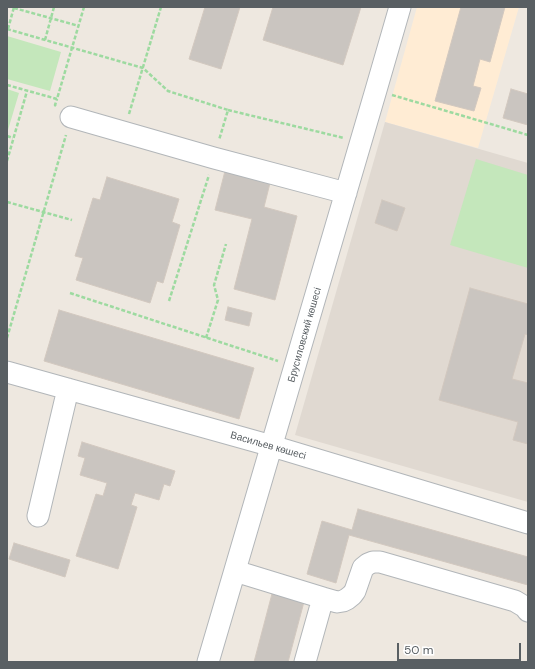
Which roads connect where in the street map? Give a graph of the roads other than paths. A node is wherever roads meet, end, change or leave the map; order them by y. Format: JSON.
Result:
{"nodes":[{"id":1,"x":400,"y":7,"type":"edge"},
{"id":2,"x":71,"y":117,"type":"road end"},
{"id":3,"x":346,"y":193,"type":"junction"},
{"id":4,"x":7,"y":372,"type":"edge"},
{"id":5,"x":68,"y":389,"type":"junction"},
{"id":6,"x":272,"y":446,"type":"junction"},
{"id":7,"x":38,"y":516,"type":"dead end"},
{"id":8,"x":528,"y":523,"type":"edge"},
{"id":9,"x":235,"y":571,"type":"junction"},
{"id":10,"x":323,"y":598,"type":"junction"},
{"id":11,"x":528,"y":610,"type":"edge"},
{"id":12,"x":310,"y":661,"type":"edge"},
{"id":13,"x":208,"y":662,"type":"edge"}],
"edges":[{"from":1,"to":3,"type":"street","name":"Брусиловский көшесі"},
{"from":2,"to":3,"type":"street"},
{"from":3,"to":6,"type":"street","name":"Брусиловский көшесі"},
{"from":4,"to":5,"type":"street","name":"Васильев көшесі"},
{"from":5,"to":6,"type":"street","name":"Васильев көшесі"},
{"from":5,"to":7,"type":"street"},
{"from":6,"to":8,"type":"street","name":"Васильев көшесі"},
{"from":6,"to":9,"type":"street","name":"Брусиловский көшесі"},
{"from":9,"to":10,"type":"street"},
{"from":9,"to":13,"type":"street","name":"Брусиловский көшесі"},
{"from":10,"to":11,"type":"street"},
{"from":10,"to":12,"type":"street"}]}
